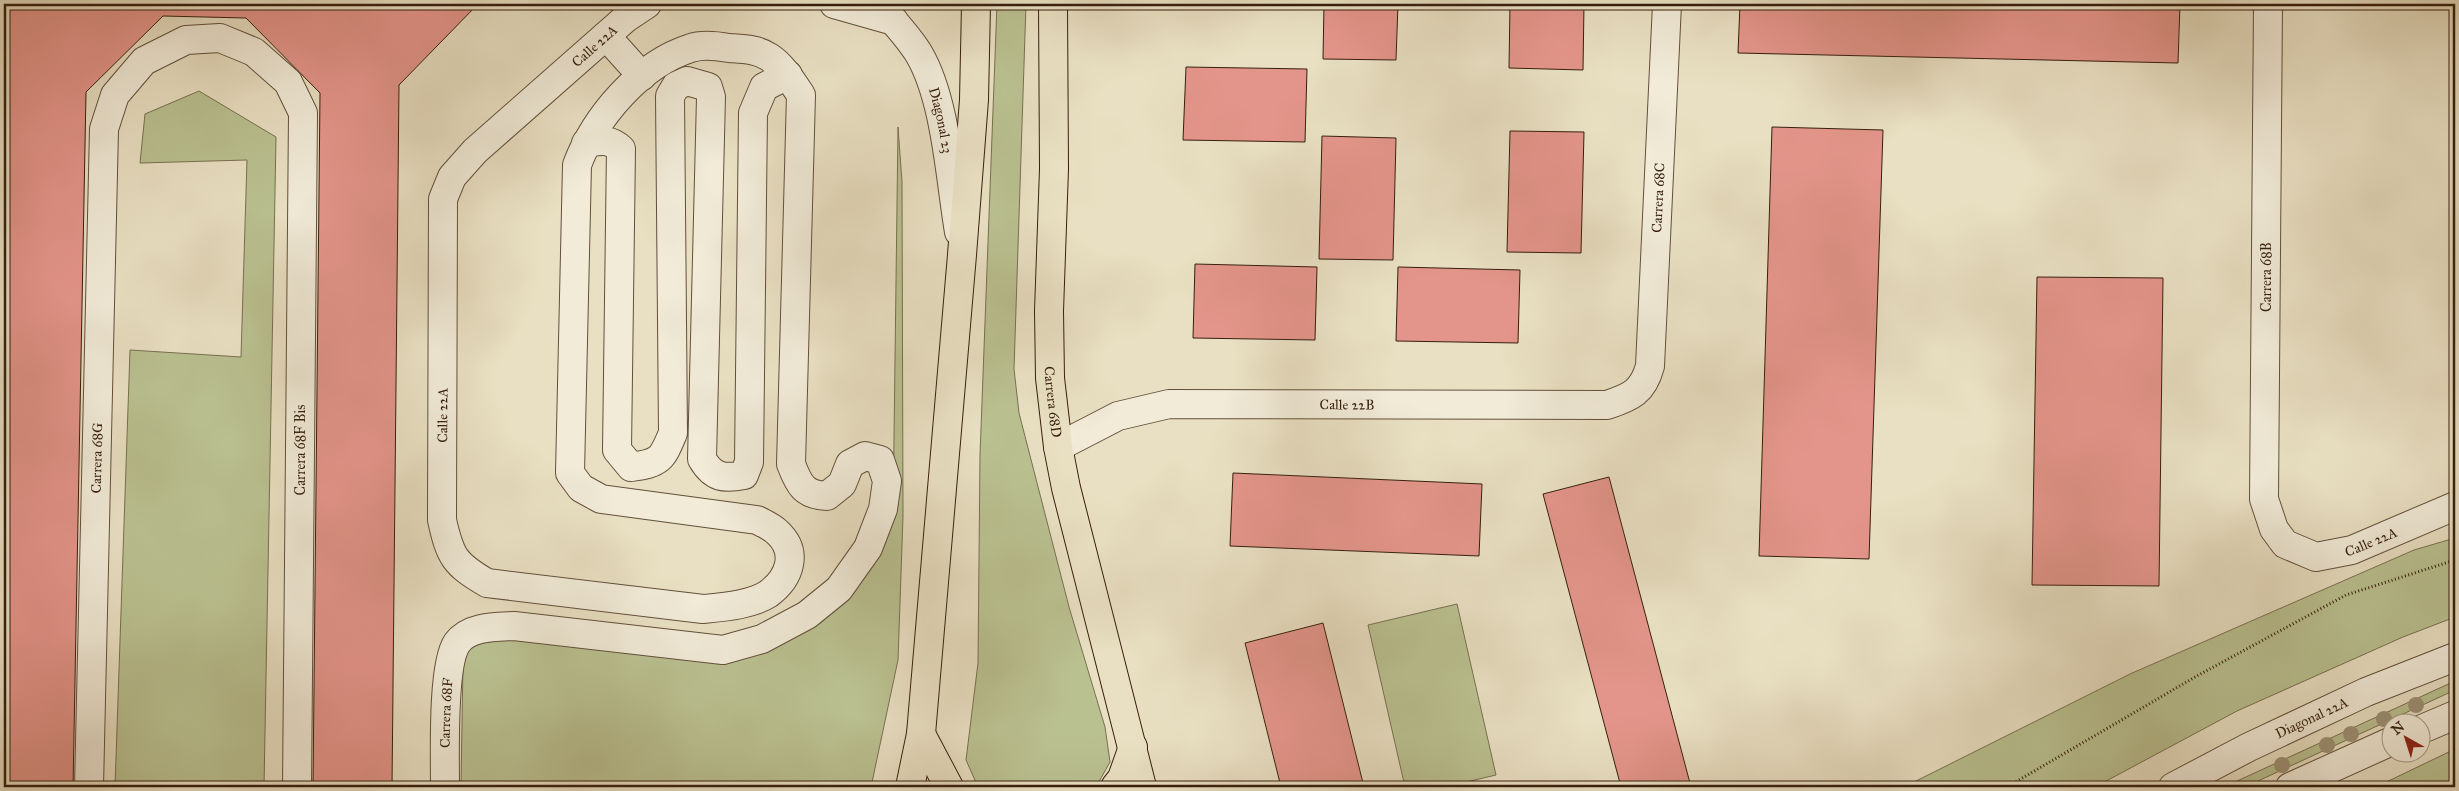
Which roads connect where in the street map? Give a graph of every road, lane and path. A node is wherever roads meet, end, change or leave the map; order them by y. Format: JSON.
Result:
{"nodes":[{"id":1,"x":647,"y":4,"type":"edge"},
{"id":2,"x":834,"y":4,"type":"edge"},
{"id":3,"x":976,"y":4,"type":"edge"},
{"id":4,"x":1053,"y":4,"type":"edge"},
{"id":5,"x":1667,"y":4,"type":"edge"},
{"id":6,"x":2268,"y":4,"type":"edge"},
{"id":7,"x":886,"y":12,"type":"edge"},
{"id":8,"x":606,"y":36,"type":"junction"},
{"id":9,"x":788,"y":75,"type":"junction"},
{"id":10,"x":642,"y":76,"type":"junction"},
{"id":11,"x":303,"y":113,"type":"joint"},
{"id":12,"x":586,"y":143,"type":"junction"},
{"id":13,"x":962,"y":255,"type":"junction"},
{"id":14,"x":1640,"y":389,"type":"joint"},
{"id":15,"x":1058,"y":447,"type":"junction"},
{"id":16,"x":2455,"y":506,"type":"edge"},
{"id":17,"x":2285,"y":544,"type":"joint"},
{"id":18,"x":2455,"y":560,"type":"edge"},
{"id":19,"x":2455,"y":657,"type":"edge"},
{"id":20,"x":2455,"y":715,"type":"edge"},
{"id":21,"x":2432,"y":725,"type":"edge"},
{"id":22,"x":921,"y":734,"type":"junction"},
{"id":23,"x":1133,"y":746,"type":"junction"},
{"id":24,"x":2382,"y":746,"type":"edge"},
{"id":25,"x":89,"y":787,"type":"edge"},
{"id":26,"x":296,"y":787,"type":"edge"},
{"id":27,"x":445,"y":787,"type":"edge"},
{"id":28,"x":910,"y":787,"type":"edge"},
{"id":29,"x":949,"y":787,"type":"edge"},
{"id":30,"x":1115,"y":787,"type":"edge"},
{"id":31,"x":1142,"y":787,"type":"edge"},
{"id":32,"x":2008,"y":787,"type":"edge"},
{"id":33,"x":2173,"y":787,"type":"edge"},
{"id":34,"x":2290,"y":787,"type":"edge"}],
"edges":[{"from":1,"to":8,"type":"street","name":"Calle 22A"},
{"from":2,"to":7,"type":"street"},
{"from":3,"to":13,"type":"main road"},
{"from":4,"to":15,"type":"main road","name":"Carrera 68D"},
{"from":5,"to":14,"type":"street","name":"Carrera 68C"},
{"from":6,"to":17,"type":"street","name":"Carrera 68B"},
{"from":7,"to":13,"type":"street","name":"Diagonal 23"},
{"from":8,"to":10,"type":"street"},
{"from":8,"to":12,"type":"street","name":"Calle 22A"},
{"from":9,"to":10,"type":"street"},
{"from":9,"to":12,"type":"street"},
{"from":9,"to":27,"type":"street","name":"Carrera 68F"},
{"from":10,"to":12,"type":"street"},
{"from":11,"to":25,"type":"street","name":"Carrera 68G"},
{"from":11,"to":26,"type":"street","name":"Carrera 68F Bis"},
{"from":13,"to":22,"type":"main road"},
{"from":14,"to":15,"type":"street","name":"Calle 22B"},
{"from":15,"to":23,"type":"main road","name":"Carrera 68D"},
{"from":16,"to":17,"type":"street","name":"Calle 22A"},
{"from":18,"to":32,"type":"path"},
{"from":19,"to":33,"type":"street","name":"Diagonal 22A"},
{"from":20,"to":21,"type":"street"},
{"from":22,"to":28,"type":"main road"},
{"from":22,"to":29,"type":"main road"},
{"from":23,"to":30,"type":"main road"},
{"from":23,"to":31,"type":"main road","name":"Carrera 68D"},
{"from":24,"to":34,"type":"street"}]}
